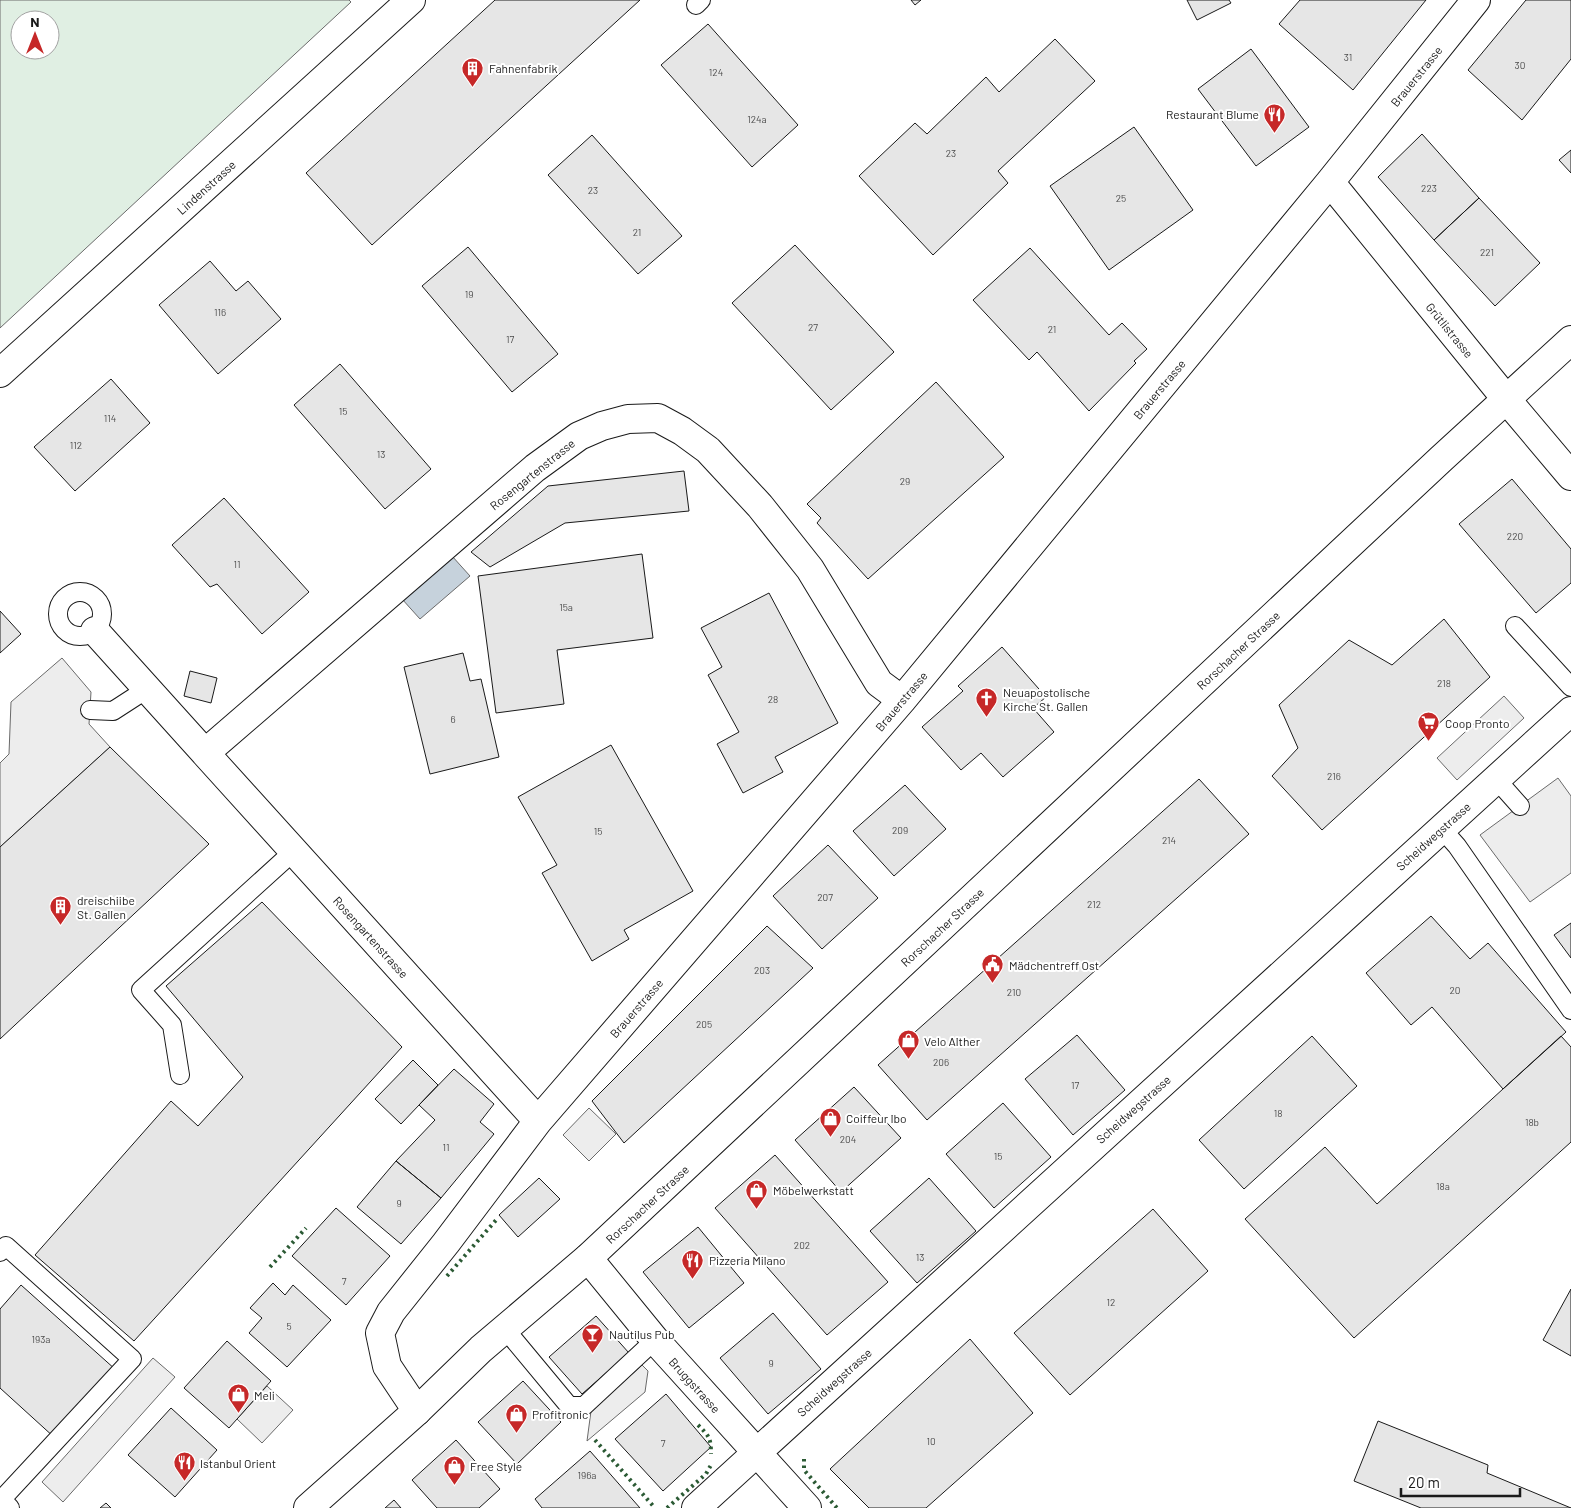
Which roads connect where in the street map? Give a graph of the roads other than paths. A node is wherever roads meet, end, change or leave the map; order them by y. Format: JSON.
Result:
{"nodes":[{"id":1,"x":411,"y":0,"type":"edge"},
{"id":2,"x":1476,"y":0,"type":"edge"},
{"id":3,"x":1330,"y":182,"type":"junction"},
{"id":4,"x":1571,"y":340,"type":"edge"},
{"id":5,"x":0,"y":373,"type":"edge"},
{"id":6,"x":1507,"y":400,"type":"junction"},
{"id":7,"x":1571,"y":476,"type":"edge"},
{"id":8,"x":1515,"y":626,"type":"dead end"},
{"id":9,"x":95,"y":631,"type":"dead end"},
{"id":10,"x":1571,"y":686,"type":"edge"},
{"id":11,"x":147,"y":689,"type":"junction"},
{"id":12,"x":902,"y":700,"type":"junction"},
{"id":13,"x":90,"y":710,"type":"dead end"},
{"id":14,"x":1571,"y":711,"type":"edge"},
{"id":15,"x":205,"y":752,"type":"junction"},
{"id":16,"x":1496,"y":779,"type":"junction"},
{"id":17,"x":1520,"y":806,"type":"dead end"},
{"id":18,"x":1441,"y":828,"type":"junction"},
{"id":19,"x":294,"y":851,"type":"junction"},
{"id":20,"x":1571,"y":1010,"type":"edge"},
{"id":21,"x":180,"y":1075,"type":"dead end"},
{"id":22,"x":538,"y":1121,"type":"junction"},
{"id":23,"x":0,"y":1252,"type":"edge"},
{"id":24,"x":588,"y":1258,"type":"junction"},
{"id":25,"x":505,"y":1329,"type":"junction"},
{"id":26,"x":655,"y":1340,"type":"junction"},
{"id":27,"x":417,"y":1411,"type":"junction"},
{"id":28,"x":756,"y":1453,"type":"junction"},
{"id":29,"x":10,"y":1508,"type":"edge"},
{"id":30,"x":308,"y":1508,"type":"edge"},
{"id":31,"x":696,"y":1508,"type":"edge"},
{"id":32,"x":806,"y":1508,"type":"edge"}],
"edges":[{"from":1,"to":5,"type":"street","name":"Lindenstrasse"},
{"from":2,"to":3,"type":"street","name":"Brauerstrasse"},
{"from":3,"to":6,"type":"street","name":"Grütlistrasse"},
{"from":3,"to":12,"type":"street","name":"Brauerstrasse"},
{"from":4,"to":6,"type":"street","name":"Rorschacher Strasse"},
{"from":6,"to":7,"type":"street","name":"Grütlistrasse"},
{"from":6,"to":24,"type":"street","name":"Rorschacher Strasse"},
{"from":8,"to":10,"type":"lane"},
{"from":9,"to":11,"type":"street","name":"Rosengartenstrasse"},
{"from":11,"to":13,"type":"lane"},
{"from":11,"to":15,"type":"street","name":"Rosengartenstrasse"},
{"from":12,"to":15,"type":"street","name":"Rosengartenstrasse"},
{"from":12,"to":22,"type":"street","name":"Brauerstrasse"},
{"from":14,"to":16,"type":"street","name":"Scheidwegstrasse"},
{"from":15,"to":19,"type":"street","name":"Rosengartenstrasse"},
{"from":16,"to":17,"type":"lane"},
{"from":16,"to":18,"type":"street","name":"Scheidwegstrasse"},
{"from":18,"to":20,"type":"lane"},
{"from":18,"to":28,"type":"street","name":"Scheidwegstrasse"},
{"from":19,"to":21,"type":"lane"},
{"from":19,"to":22,"type":"street","name":"Rosengartenstrasse"},
{"from":22,"to":27,"type":"street","name":"Brauerstrasse"},
{"from":23,"to":29,"type":"lane"},
{"from":24,"to":25,"type":"street","name":"Rorschacher Strasse"},
{"from":24,"to":26,"type":"street","name":"Bruggstrasse"},
{"from":25,"to":26,"type":"lane"},
{"from":25,"to":27,"type":"street","name":"Rorschacher Strasse"},
{"from":26,"to":28,"type":"street","name":"Bruggstrasse"},
{"from":27,"to":30,"type":"street","name":"Rorschacher Strasse"},
{"from":28,"to":31,"type":"street","name":"Scheidwegstrasse"},
{"from":28,"to":32,"type":"street","name":"Bruggstrasse"}]}
